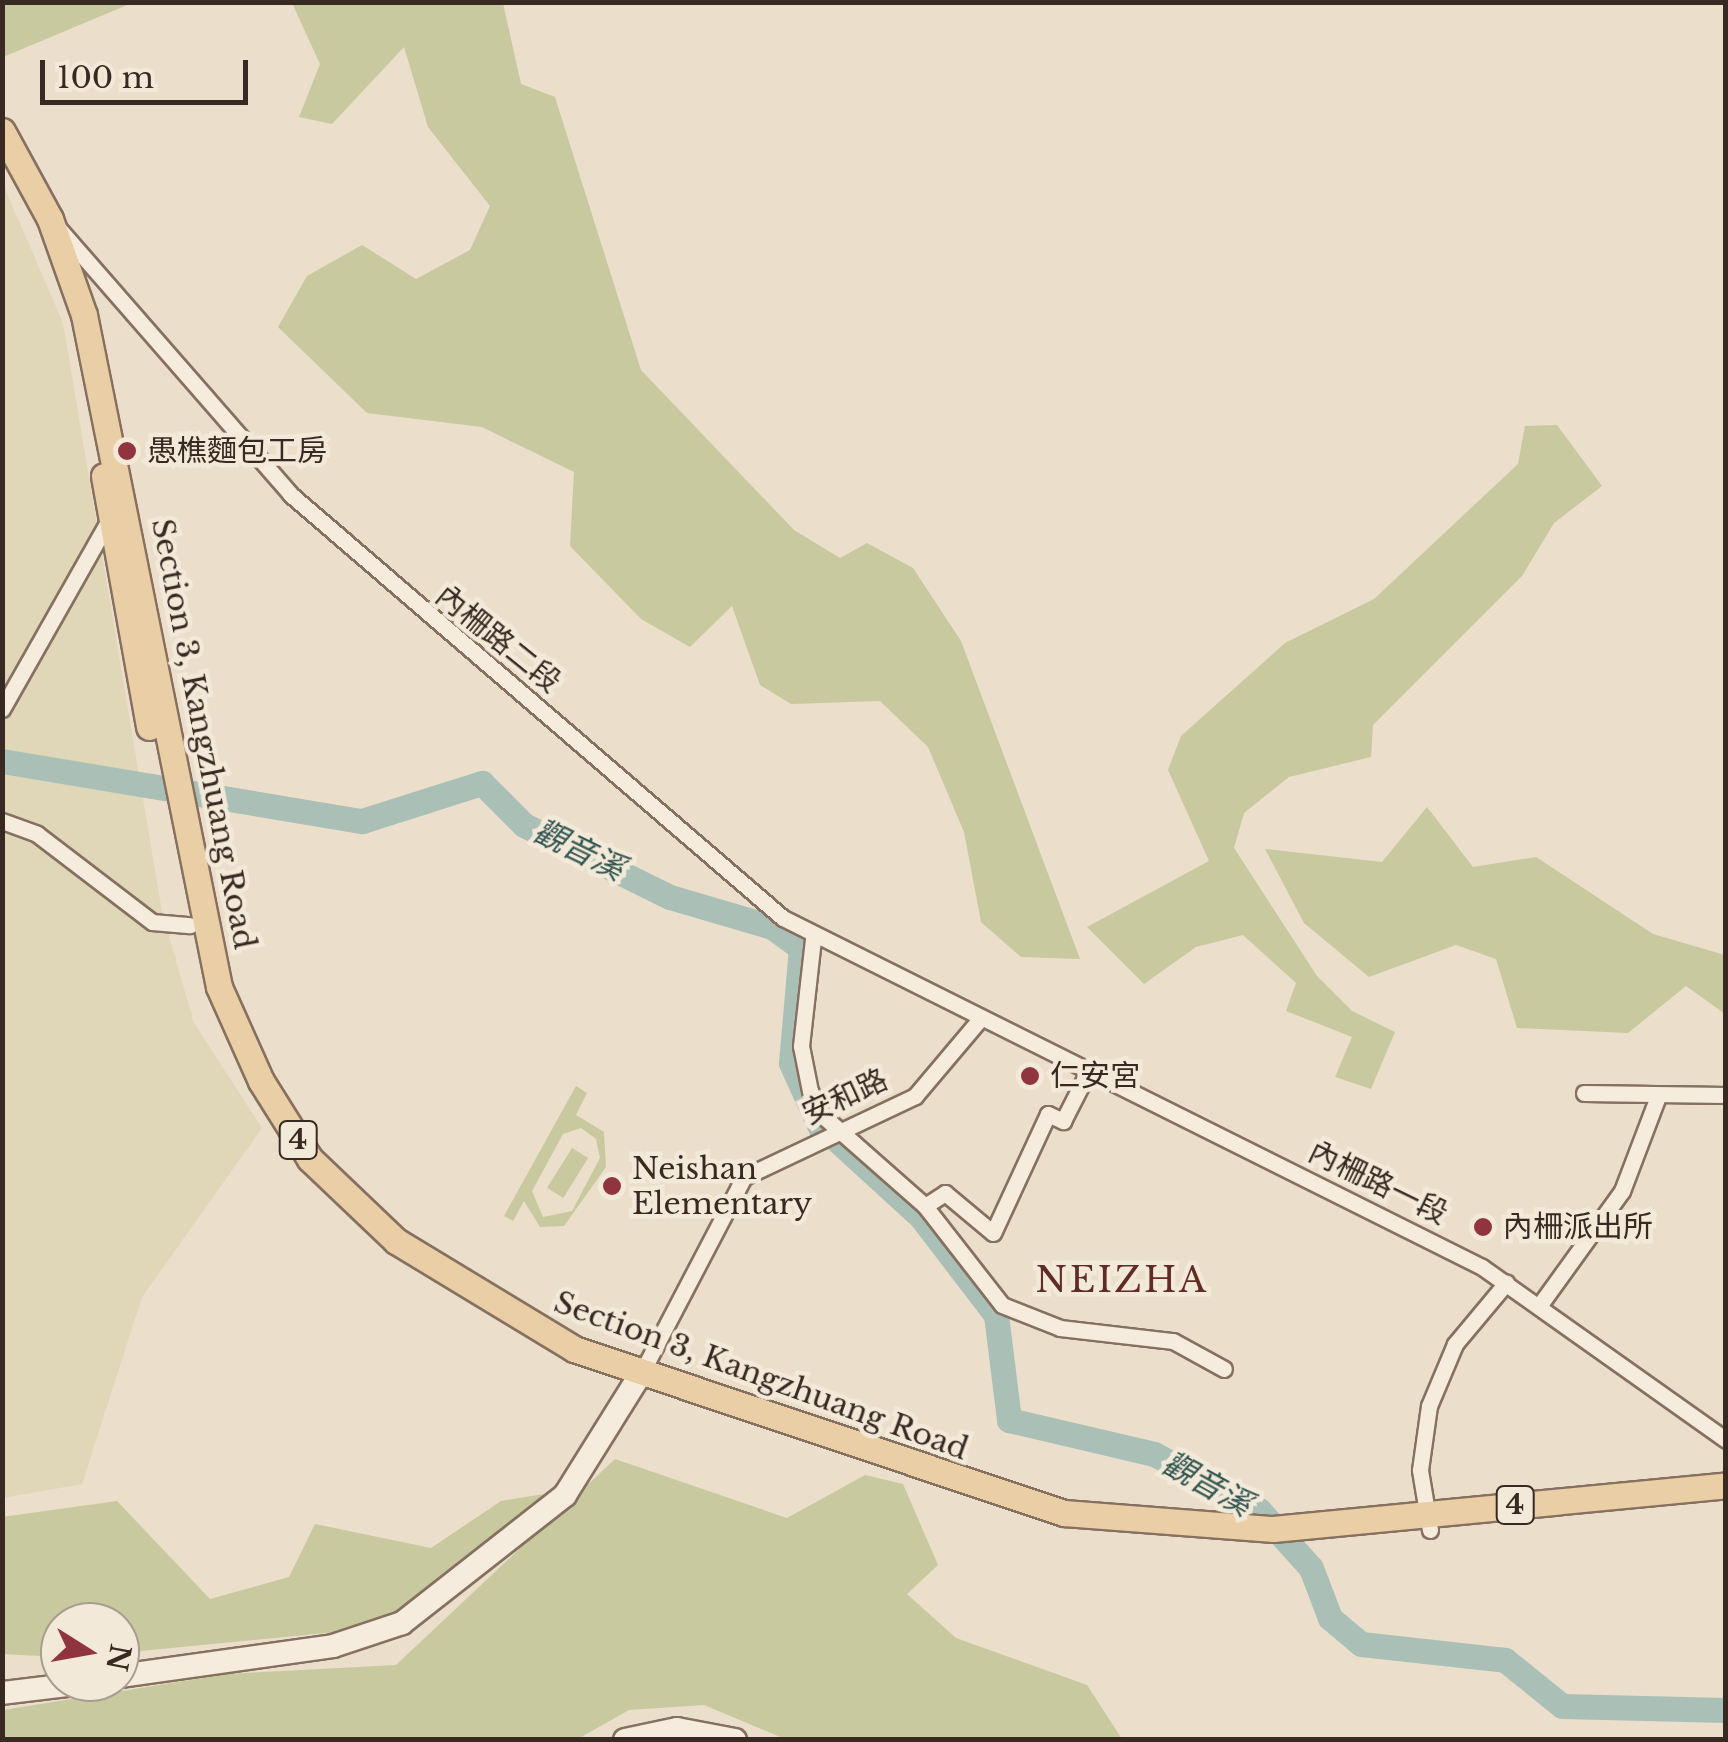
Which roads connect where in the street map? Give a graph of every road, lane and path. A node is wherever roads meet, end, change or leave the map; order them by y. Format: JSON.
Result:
{"nodes":[{"id":1,"x":2,"y":131,"type":"edge"},
{"id":2,"x":2,"y":154,"type":"edge"},
{"id":3,"x":50,"y":219,"type":"junction"},
{"id":4,"x":110,"y":518,"type":"junction"},
{"id":5,"x":2,"y":709,"type":"edge"},
{"id":6,"x":2,"y":821,"type":"edge"},
{"id":7,"x":190,"y":925,"type":"junction"},
{"id":8,"x":814,"y":939,"type":"junction"},
{"id":9,"x":980,"y":1018,"type":"junction"},
{"id":10,"x":1088,"y":1072,"type":"junction"},
{"id":11,"x":1584,"y":1094,"type":"dead end"},
{"id":12,"x":1726,"y":1095,"type":"edge"},
{"id":13,"x":1656,"y":1099,"type":"junction"},
{"id":14,"x":841,"y":1131,"type":"junction"},
{"id":15,"x":925,"y":1206,"type":"junction"},
{"id":16,"x":1506,"y":1283,"type":"junction"},
{"id":17,"x":1538,"y":1306,"type":"junction"},
{"id":18,"x":1224,"y":1369,"type":"dead end"},
{"id":19,"x":638,"y":1379,"type":"junction"},
{"id":20,"x":1726,"y":1440,"type":"edge"},
{"id":21,"x":1726,"y":1485,"type":"edge"},
{"id":22,"x":1726,"y":1497,"type":"edge"},
{"id":23,"x":1428,"y":1523,"type":"junction"},
{"id":24,"x":140,"y":1673,"type":"edge"},
{"id":25,"x":40,"y":1688,"type":"edge"},
{"id":26,"x":2,"y":1693,"type":"edge"},
{"id":27,"x":626,"y":1740,"type":"edge"},
{"id":28,"x":735,"y":1740,"type":"edge"}],
"edges":[{"from":1,"to":3,"type":"main road","name":"Section 3, Kangzhuang Road","number":"4"},
{"from":2,"to":4,"type":"main road","name":"Section 3, Kangzhuang Road","number":"4"},
{"from":3,"to":8,"type":"street","name":"內柵路二段"},
{"from":3,"to":19,"type":"main road","name":"Section 3, Kangzhuang Road","number":"4"},
{"from":4,"to":5,"type":"street"},
{"from":4,"to":7,"type":"main road","name":"Section 3, Kangzhuang Road","number":"4"},
{"from":6,"to":7,"type":"street"},
{"from":7,"to":19,"type":"main road","name":"Section 3, Kangzhuang Road","number":"4"},
{"from":8,"to":9,"type":"street","name":"內柵路二段"},
{"from":8,"to":14,"type":"street"},
{"from":9,"to":10,"type":"street","name":"內柵路一段"},
{"from":9,"to":14,"type":"street","name":"安和路"},
{"from":10,"to":15,"type":"street"},
{"from":10,"to":16,"type":"street","name":"內柵路一段"},
{"from":11,"to":13,"type":"street"},
{"from":12,"to":13,"type":"street"},
{"from":13,"to":17,"type":"street"},
{"from":14,"to":15,"type":"street"},
{"from":14,"to":19,"type":"street","name":"安和路"},
{"from":15,"to":18,"type":"street"},
{"from":16,"to":17,"type":"street","name":"內柵路一段"},
{"from":16,"to":23,"type":"street"},
{"from":17,"to":20,"type":"street","name":"內柵路一段"},
{"from":19,"to":23,"type":"main road","name":"Section 3, Kangzhuang Road","number":"4"},
{"from":19,"to":24,"type":"street"},
{"from":21,"to":23,"type":"main road","name":"Section 3, Kangzhuang Road","number":"4"},
{"from":22,"to":23,"type":"main road","name":"Section 3, Kangzhuang Road","number":"4"},
{"from":25,"to":26,"type":"street"},
{"from":27,"to":28,"type":"street"}]}
